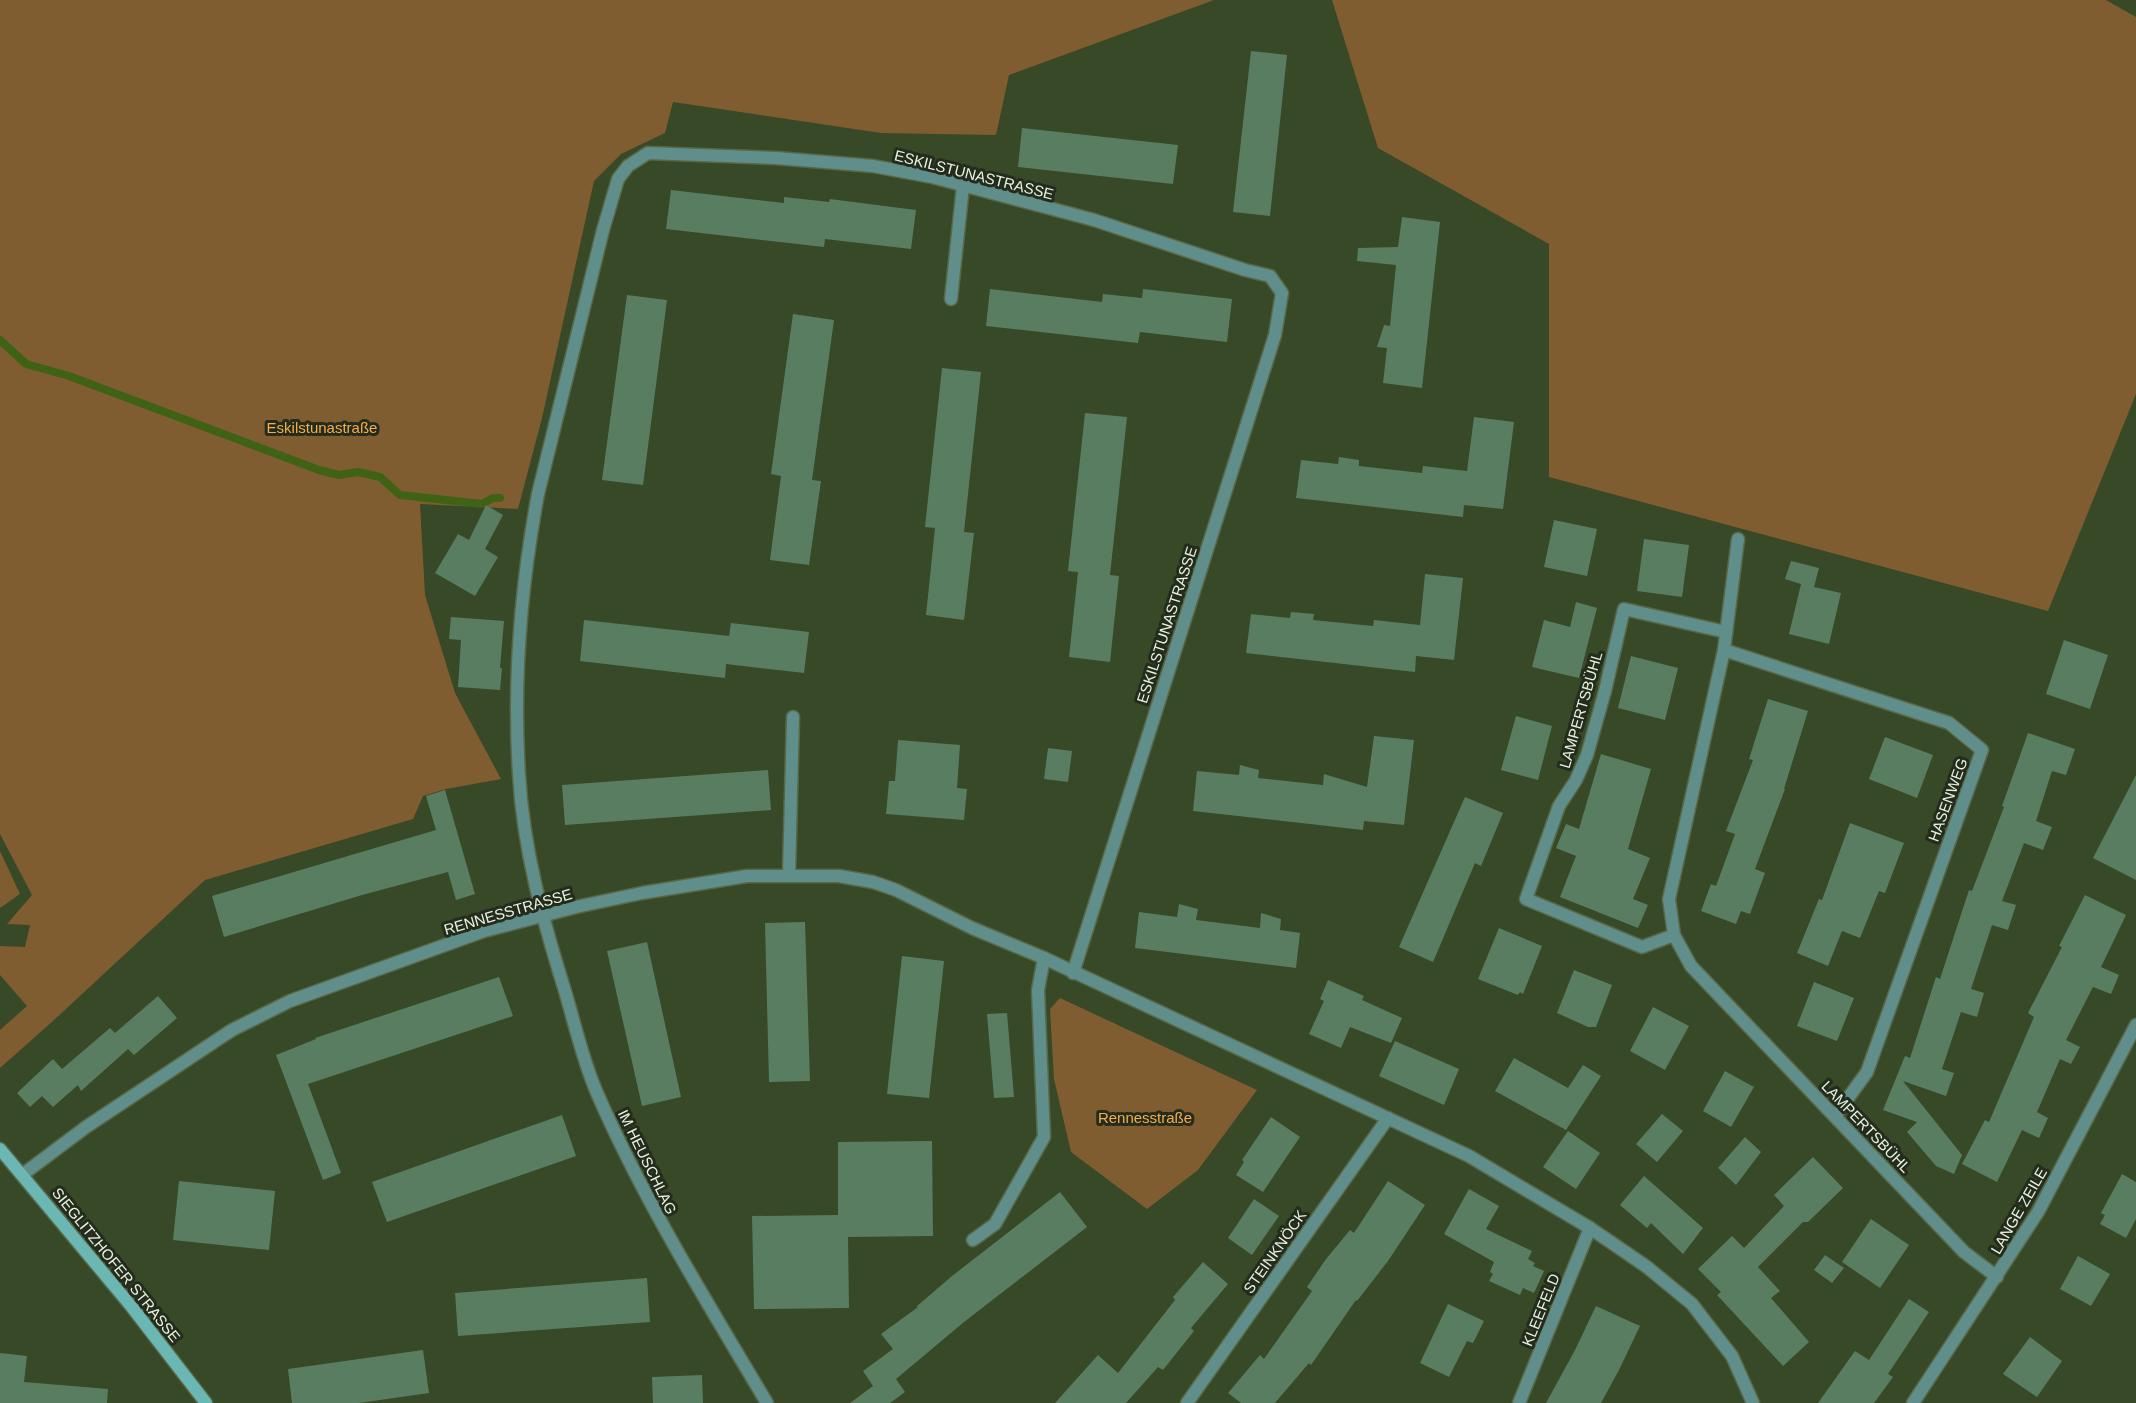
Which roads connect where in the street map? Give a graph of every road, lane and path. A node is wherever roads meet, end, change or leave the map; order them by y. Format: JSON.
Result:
{"nodes":[{"id":1,"x":963,"y":186,"type":"junction"},
{"id":2,"x":951,"y":299,"type":"dead end"},
{"id":3,"x":1738,"y":539,"type":"dead end"},
{"id":4,"x":1726,"y":632,"type":"junction"},
{"id":5,"x":1724,"y":650,"type":"junction"},
{"id":6,"x":793,"y":717,"type":"dead end"},
{"id":7,"x":789,"y":875,"type":"junction"},
{"id":8,"x":542,"y":916,"type":"junction"},
{"id":9,"x":1674,"y":935,"type":"junction"},
{"id":10,"x":1044,"y":958,"type":"junction"},
{"id":11,"x":1073,"y":973,"type":"junction"},
{"id":12,"x":2136,"y":1024,"type":"edge"},
{"id":13,"x":1835,"y":1116,"type":"junction"},
{"id":14,"x":1388,"y":1118,"type":"junction"},
{"id":15,"x":0,"y":1149,"type":"edge"},
{"id":16,"x":22,"y":1175,"type":"junction"},
{"id":17,"x":1590,"y":1228,"type":"junction"},
{"id":18,"x":973,"y":1240,"type":"dead end"},
{"id":19,"x":1997,"y":1277,"type":"junction"},
{"id":20,"x":206,"y":1403,"type":"edge"},
{"id":21,"x":767,"y":1403,"type":"edge"},
{"id":22,"x":1187,"y":1403,"type":"edge"},
{"id":23,"x":1519,"y":1403,"type":"edge"},
{"id":24,"x":1753,"y":1403,"type":"edge"},
{"id":25,"x":1913,"y":1403,"type":"edge"}],
"edges":[{"from":1,"to":2,"type":"street"},
{"from":1,"to":8,"type":"street","name":"ESKILSTUNASTRASSE"},
{"from":1,"to":11,"type":"street","name":"ESKILSTUNASTRASSE"},
{"from":3,"to":4,"type":"street","name":"LAMPERTSBÜHL"},
{"from":4,"to":5,"type":"street","name":"LAMPERTSBÜHL"},
{"from":4,"to":9,"type":"street","name":"LAMPERTSBÜHL"},
{"from":5,"to":9,"type":"street","name":"LAMPERTSBÜHL"},
{"from":5,"to":13,"type":"street","name":"HASENWEG"},
{"from":6,"to":7,"type":"street"},
{"from":7,"to":8,"type":"street","name":"RENNESSTRASSE"},
{"from":7,"to":10,"type":"street","name":"RENNESSTRASSE"},
{"from":8,"to":16,"type":"street","name":"RENNESSTRASSE"},
{"from":8,"to":21,"type":"street","name":"IM HEUSCHLAG"},
{"from":9,"to":13,"type":"street","name":"LAMPERTSBÜHL"},
{"from":10,"to":11,"type":"street","name":"RENNESSTRASSE"},
{"from":10,"to":18,"type":"street"},
{"from":11,"to":14,"type":"street","name":"RENNESSTRASSE"},
{"from":12,"to":19,"type":"street","name":"LANGE ZEILE"},
{"from":13,"to":19,"type":"street","name":"LAMPERTSBÜHL"},
{"from":14,"to":17,"type":"street","name":"RENNESSTRASSE"},
{"from":14,"to":22,"type":"street","name":"STEINKNÖCK"},
{"from":15,"to":16,"type":"main road","name":"SIEGLITZHOFER STRASSE"},
{"from":16,"to":20,"type":"main road","name":"SIEGLITZHOFER STRASSE"},
{"from":17,"to":23,"type":"street","name":"KLEEFELD"},
{"from":17,"to":24,"type":"street","name":"RENNESSTRASSE"},
{"from":19,"to":25,"type":"street","name":"LANGE ZEILE"}]}
